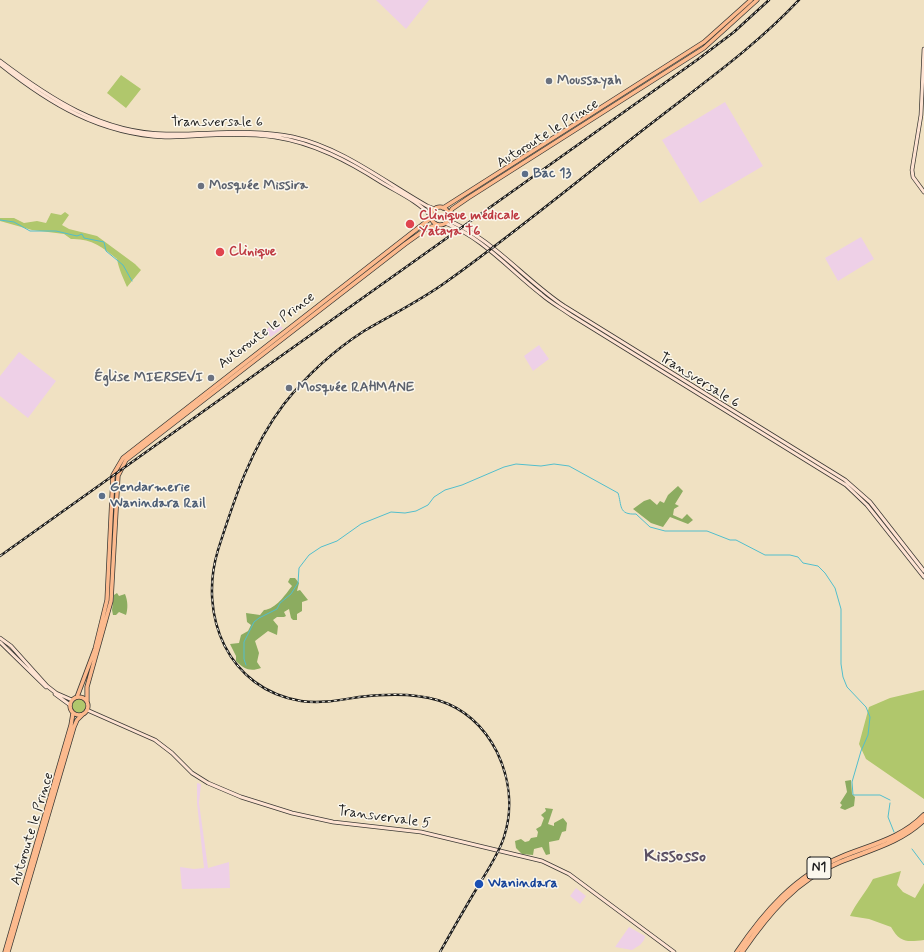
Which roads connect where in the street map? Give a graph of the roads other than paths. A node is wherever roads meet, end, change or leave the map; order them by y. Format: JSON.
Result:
{"nodes":[{"id":1,"x":751,"y":0,"type":"edge"},
{"id":2,"x":757,"y":0,"type":"edge"},
{"id":3,"x":924,"y":49,"type":"edge"},
{"id":4,"x":0,"y":61,"type":"edge"},
{"id":5,"x":0,"y":64,"type":"edge"},
{"id":6,"x":924,"y":192,"type":"edge"},
{"id":7,"x":443,"y":208,"type":"junction"},
{"id":8,"x":435,"y":209,"type":"junction"},
{"id":9,"x":431,"y":217,"type":"junction"},
{"id":10,"x":447,"y":220,"type":"junction"},
{"id":11,"x":437,"y":224,"type":"junction"},
{"id":12,"x":924,"y":572,"type":"edge"},
{"id":13,"x":924,"y":577,"type":"edge"},
{"id":14,"x":0,"y":638,"type":"edge"},
{"id":15,"x":0,"y":642,"type":"edge"},
{"id":16,"x":77,"y":697,"type":"junction"},
{"id":17,"x":72,"y":700,"type":"junction"},
{"id":18,"x":87,"y":701,"type":"junction"},
{"id":19,"x":70,"y":705,"type":"junction"},
{"id":20,"x":87,"y":710,"type":"junction"},
{"id":21,"x":73,"y":713,"type":"junction"},
{"id":22,"x":84,"y":714,"type":"junction"},
{"id":23,"x":924,"y":815,"type":"edge"},
{"id":24,"x":924,"y":820,"type":"edge"},
{"id":25,"x":5,"y":952,"type":"edge"},
{"id":26,"x":8,"y":952,"type":"edge"},
{"id":27,"x":674,"y":952,"type":"edge"},
{"id":28,"x":737,"y":952,"type":"edge"},
{"id":29,"x":742,"y":952,"type":"edge"}],
"edges":[{"from":1,"to":7,"type":"main road","name":"Autoroute le Prince"},
{"from":2,"to":10,"type":"main road","name":"Autoroute le Prince"},
{"from":3,"to":6,"type":"main road"},
{"from":4,"to":8,"type":"main road","name":"Transversale 6"},
{"from":5,"to":9,"type":"main road","name":"Transversale 6"},
{"from":7,"to":8,"type":"main road"},
{"from":7,"to":10,"type":"main road"},
{"from":8,"to":9,"type":"main road"},
{"from":9,"to":11,"type":"main road"},
{"from":9,"to":16,"type":"main road","name":"Autoroute le Prince"},
{"from":10,"to":11,"type":"main road"},
{"from":10,"to":12,"type":"main road","name":"Transversale 6"},
{"from":10,"to":13,"type":"main road","name":"Transversale 6"},
{"from":11,"to":18,"type":"main road","name":"Autoroute le Prince"},
{"from":14,"to":17,"type":"main road"},
{"from":15,"to":19,"type":"main road"},
{"from":16,"to":17,"type":"main road"},
{"from":16,"to":18,"type":"main road"},
{"from":17,"to":19,"type":"main road"},
{"from":18,"to":20,"type":"main road"},
{"from":19,"to":21,"type":"main road"},
{"from":20,"to":22,"type":"main road"},
{"from":20,"to":27,"type":"main road","name":"Transvervale 5"},
{"from":21,"to":22,"type":"main road"},
{"from":21,"to":25,"type":"main road","name":"Autoroute le Prince"},
{"from":22,"to":26,"type":"main road","name":"Autoroute le Prince"},
{"from":23,"to":28,"type":"highway","number":"N1"},
{"from":24,"to":29,"type":"highway","number":"N1"}]}
